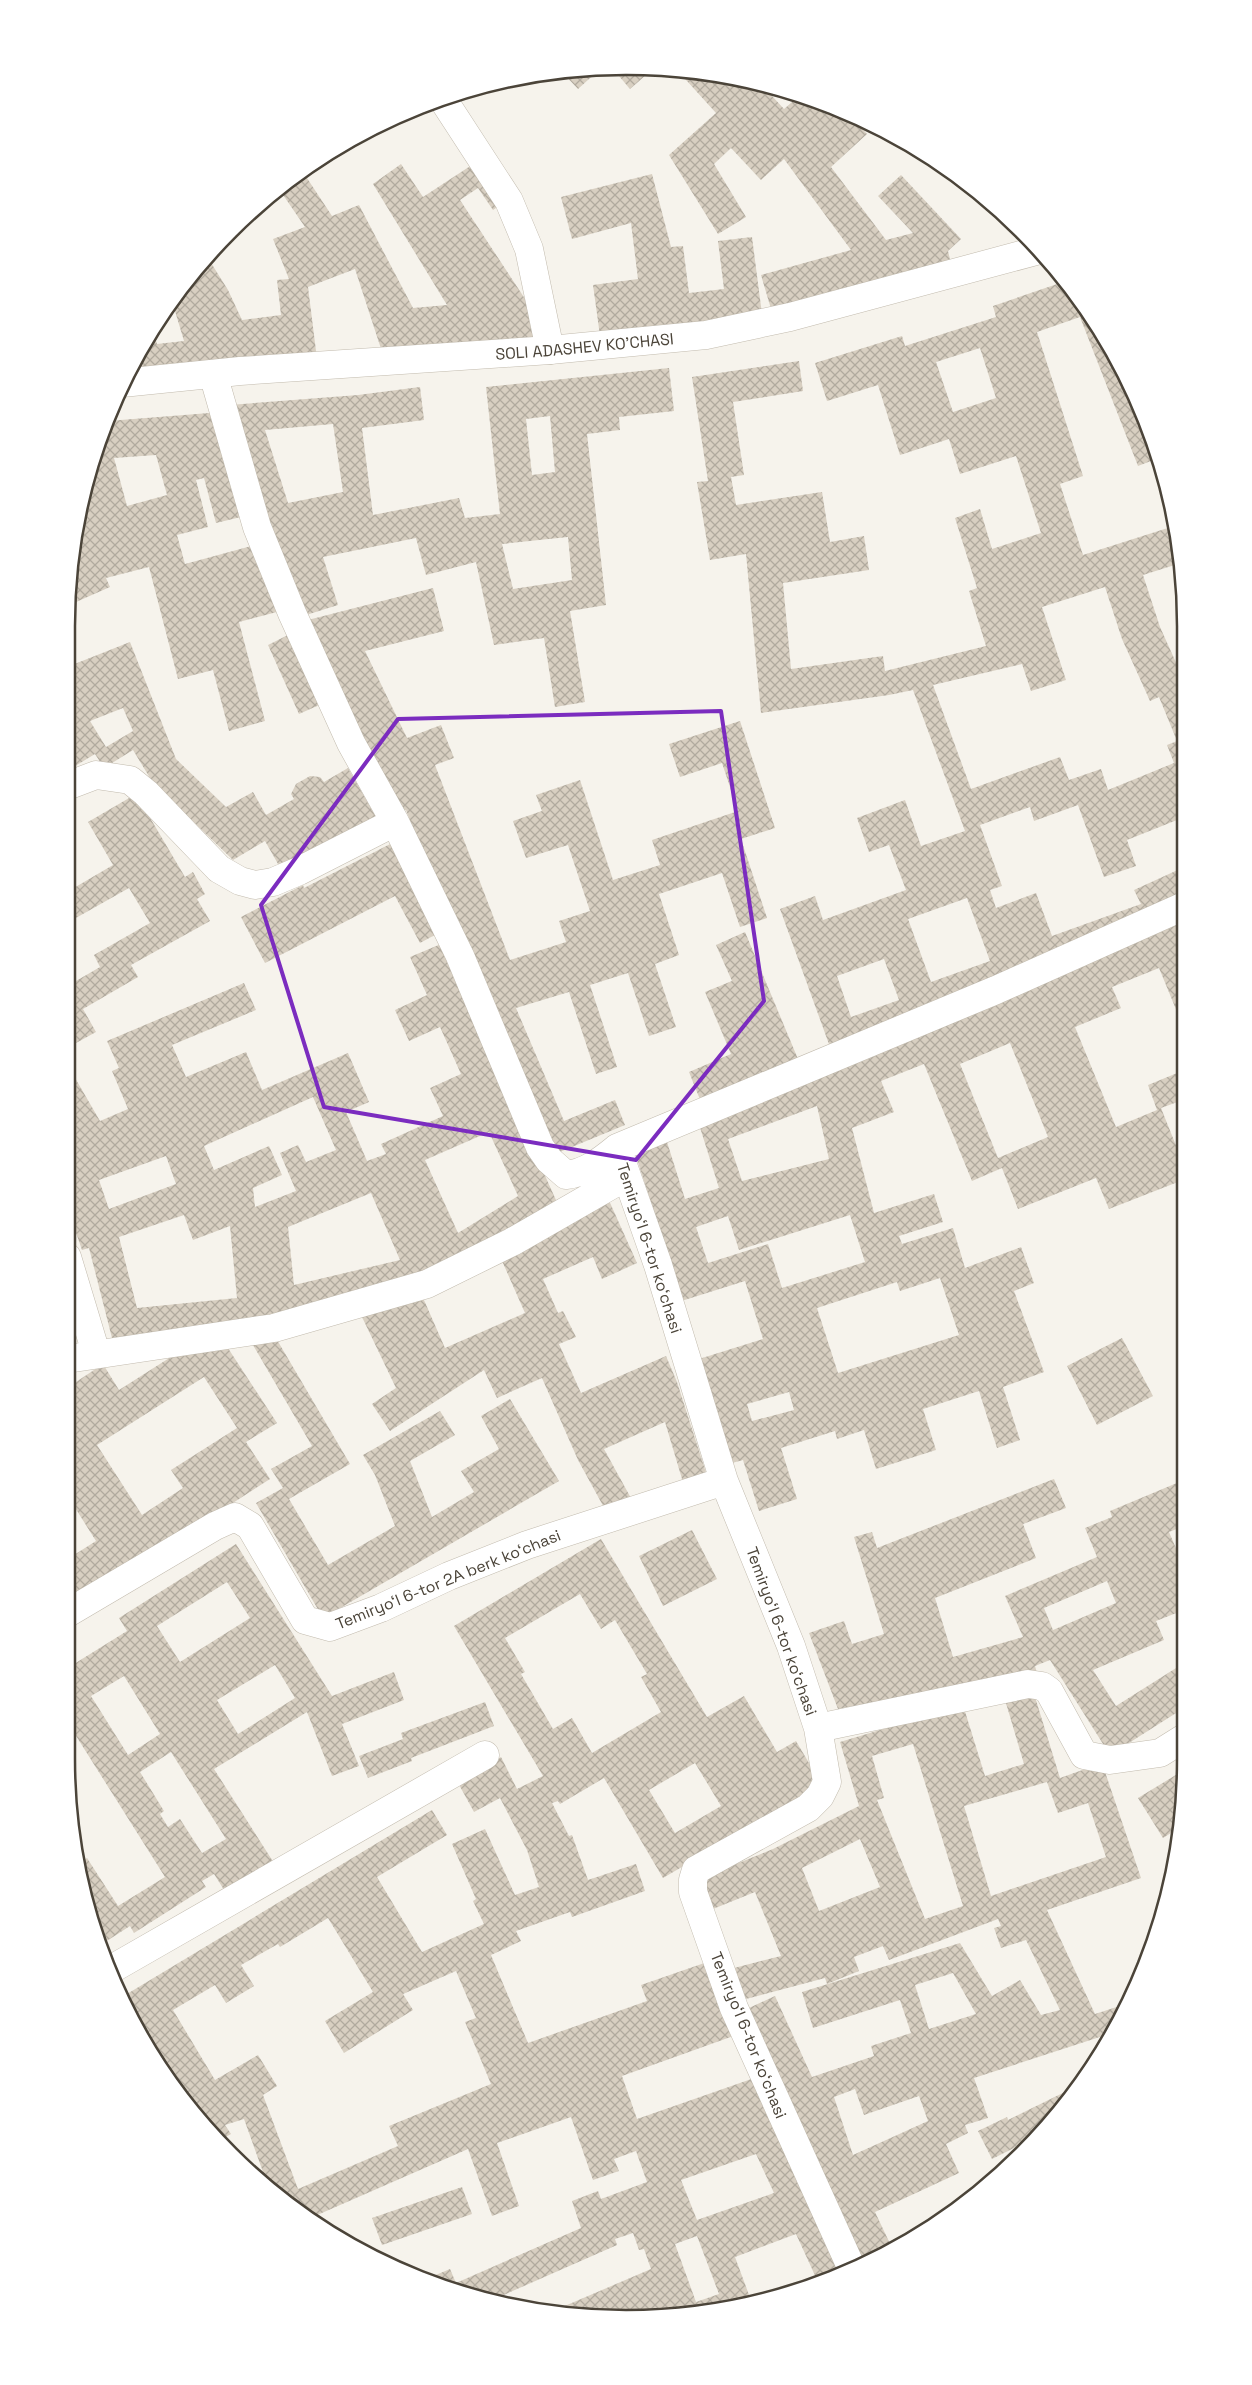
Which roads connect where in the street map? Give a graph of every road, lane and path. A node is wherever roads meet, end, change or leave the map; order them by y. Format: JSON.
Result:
{"nodes":[{"id":1,"x":446,"y":105,"type":"edge"},
{"id":2,"x":1031,"y":252,"type":"edge"},
{"id":3,"x":550,"y":350,"type":"junction"},
{"id":4,"x":213,"y":374,"type":"junction"},
{"id":5,"x":132,"y":382,"type":"edge"},
{"id":6,"x":75,"y":782,"type":"edge"},
{"id":7,"x":395,"y":822,"type":"junction"},
{"id":8,"x":1177,"y":910,"type":"edge"},
{"id":9,"x":616,"y":1148,"type":"junction"},
{"id":10,"x":627,"y":1176,"type":"junction"},
{"id":11,"x":75,"y":1283,"type":"edge"},
{"id":12,"x":96,"y":1353,"type":"junction"},
{"id":13,"x":75,"y":1357,"type":"edge"},
{"id":14,"x":724,"y":1481,"type":"junction"},
{"id":15,"x":75,"y":1609,"type":"edge"},
{"id":16,"x":818,"y":1728,"type":"junction"},
{"id":17,"x":1177,"y":1742,"type":"edge"},
{"id":18,"x":485,"y":1755,"type":"dead end"},
{"id":19,"x":116,"y":1967,"type":"edge"},
{"id":20,"x":849,"y":2263,"type":"edge"}],
"edges":[{"from":1,"to":3,"type":"street"},
{"from":2,"to":3,"type":"street","name":"SOLI ADASHEV KO'CHASI"},
{"from":3,"to":4,"type":"street","name":"SOLI ADASHEV KO'CHASI"},
{"from":4,"to":5,"type":"street","name":"SOLI ADASHEV KO'CHASI"},
{"from":4,"to":7,"type":"street"},
{"from":6,"to":7,"type":"street"},
{"from":7,"to":9,"type":"street"},
{"from":8,"to":9,"type":"street"},
{"from":9,"to":10,"type":"street","name":"Temiryoʻl 6-tor koʻchasi"},
{"from":10,"to":12,"type":"street"},
{"from":10,"to":14,"type":"street","name":"Temiryoʻl 6-tor koʻchasi"},
{"from":11,"to":12,"type":"street"},
{"from":12,"to":13,"type":"street"},
{"from":14,"to":15,"type":"street","name":"Temiryoʻl 6-tor 2А berk koʻchasi"},
{"from":14,"to":16,"type":"street","name":"Temiryoʻl 6-tor koʻchasi"},
{"from":16,"to":17,"type":"street"},
{"from":16,"to":20,"type":"street","name":"Temiryoʻl 6-tor koʻchasi"},
{"from":18,"to":19,"type":"street"}]}
